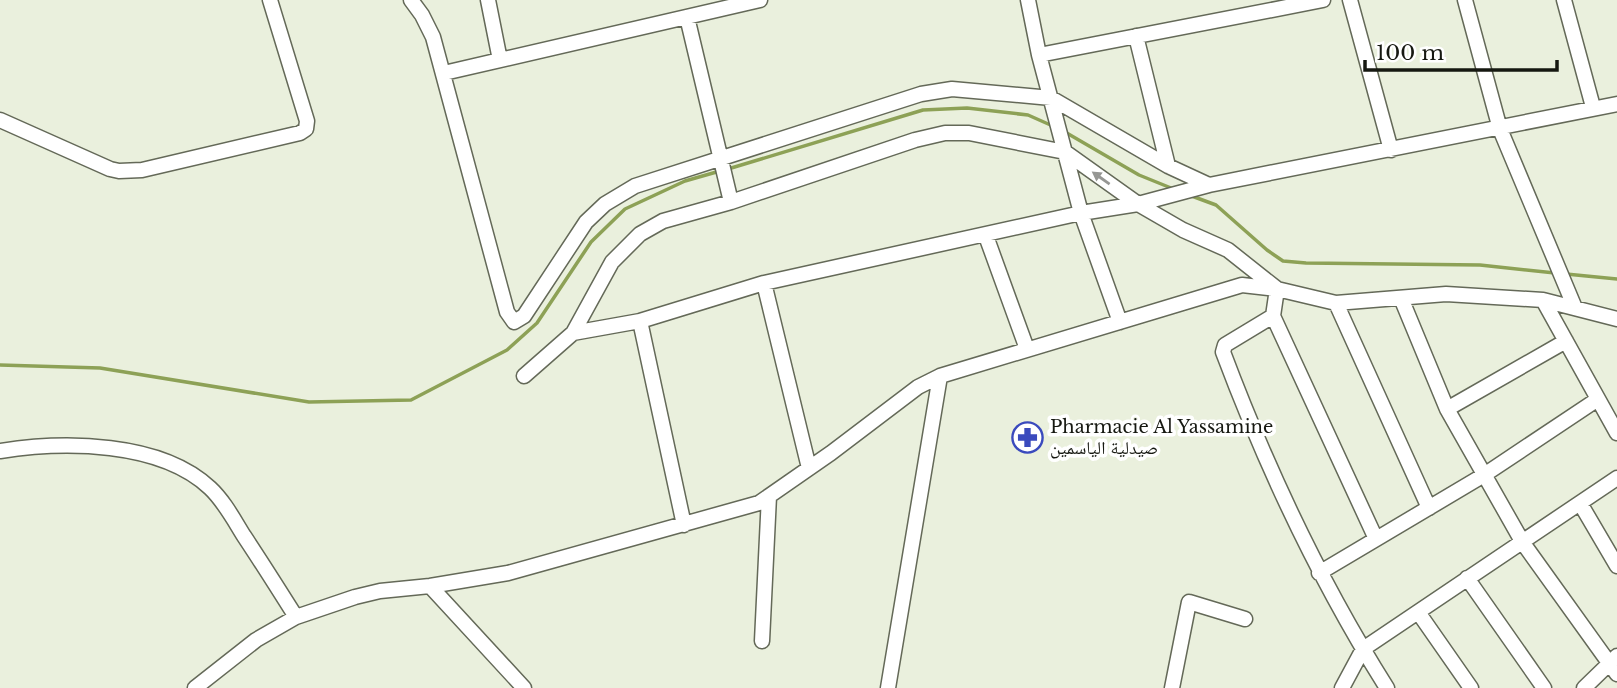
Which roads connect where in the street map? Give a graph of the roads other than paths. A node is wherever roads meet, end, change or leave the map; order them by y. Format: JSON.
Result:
{"nodes":[{"id":1,"x":270,"y":0,"type":"edge"},
{"id":2,"x":411,"y":0,"type":"edge"},
{"id":3,"x":488,"y":0,"type":"edge"},
{"id":4,"x":760,"y":0,"type":"edge"},
{"id":5,"x":1028,"y":0,"type":"edge"},
{"id":6,"x":1322,"y":0,"type":"edge"},
{"id":7,"x":1350,"y":0,"type":"edge"},
{"id":8,"x":1465,"y":0,"type":"edge"},
{"id":9,"x":1563,"y":0,"type":"edge"},
{"id":10,"x":717,"y":5,"type":"edge"},
{"id":11,"x":687,"y":17,"type":"junction"},
{"id":12,"x":1136,"y":36,"type":"junction"},
{"id":13,"x":1040,"y":55,"type":"junction"},
{"id":14,"x":500,"y":60,"type":"junction"},
{"id":15,"x":444,"y":73,"type":"junction"},
{"id":16,"x":1052,"y":103,"type":"junction"},
{"id":17,"x":1617,"y":104,"type":"edge"},
{"id":18,"x":1593,"y":107,"type":"junction"},
{"id":19,"x":0,"y":120,"type":"edge"},
{"id":20,"x":1500,"y":129,"type":"junction"},
{"id":21,"x":1064,"y":147,"type":"junction"},
{"id":22,"x":1391,"y":150,"type":"junction"},
{"id":23,"x":720,"y":160,"type":"junction"},
{"id":24,"x":1168,"y":166,"type":"junction"},
{"id":25,"x":1209,"y":185,"type":"junction"},
{"id":26,"x":731,"y":202,"type":"junction"},
{"id":27,"x":1138,"y":204,"type":"junction"},
{"id":28,"x":1081,"y":213,"type":"junction"},
{"id":29,"x":986,"y":236,"type":"junction"},
{"id":30,"x":764,"y":283,"type":"junction"},
{"id":31,"x":1277,"y":289,"type":"junction"},
{"id":32,"x":1401,"y":298,"type":"junction"},
{"id":33,"x":1543,"y":300,"type":"junction"},
{"id":34,"x":1336,"y":303,"type":"junction"},
{"id":35,"x":1575,"y":308,"type":"junction"},
{"id":36,"x":1273,"y":316,"type":"junction"},
{"id":37,"x":1617,"y":319,"type":"edge"},
{"id":38,"x":640,"y":321,"type":"junction"},
{"id":39,"x":1120,"y":322,"type":"junction"},
{"id":40,"x":573,"y":333,"type":"junction"},
{"id":41,"x":1566,"y":341,"type":"junction"},
{"id":42,"x":1027,"y":349,"type":"junction"},
{"id":43,"x":524,"y":376,"type":"dead end"},
{"id":44,"x":940,"y":376,"type":"junction"},
{"id":45,"x":1598,"y":399,"type":"junction"},
{"id":46,"x":1447,"y":409,"type":"junction"},
{"id":47,"x":1617,"y":433,"type":"edge"},
{"id":48,"x":0,"y":450,"type":"edge"},
{"id":49,"x":809,"y":468,"type":"junction"},
{"id":50,"x":1485,"y":475,"type":"junction"},
{"id":51,"x":1617,"y":478,"type":"edge"},
{"id":52,"x":768,"y":496,"type":"junction"},
{"id":53,"x":1580,"y":503,"type":"junction"},
{"id":54,"x":1429,"y":508,"type":"junction"},
{"id":55,"x":684,"y":525,"type":"junction"},
{"id":56,"x":1376,"y":540,"type":"junction"},
{"id":57,"x":1523,"y":543,"type":"junction"},
{"id":58,"x":1617,"y":566,"type":"edge"},
{"id":59,"x":1319,"y":573,"type":"junction"},
{"id":60,"x":1467,"y":578,"type":"junction"},
{"id":61,"x":430,"y":586,"type":"junction"},
{"id":62,"x":1418,"y":612,"type":"junction"},
{"id":63,"x":296,"y":617,"type":"junction"},
{"id":64,"x":1245,"y":619,"type":"dead end"},
{"id":65,"x":762,"y":640,"type":"dead end"},
{"id":66,"x":1363,"y":649,"type":"junction"},
{"id":67,"x":1614,"y":665,"type":"edge"},
{"id":68,"x":195,"y":688,"type":"edge"},
{"id":69,"x":524,"y":688,"type":"edge"},
{"id":70,"x":888,"y":688,"type":"edge"},
{"id":71,"x":1172,"y":688,"type":"edge"},
{"id":72,"x":1342,"y":688,"type":"edge"},
{"id":73,"x":1387,"y":688,"type":"edge"},
{"id":74,"x":1471,"y":688,"type":"edge"},
{"id":75,"x":1544,"y":688,"type":"edge"},
{"id":76,"x":1584,"y":688,"type":"edge"}],
"edges":[{"from":1,"to":19,"type":"street"},
{"from":2,"to":15,"type":"street"},
{"from":3,"to":14,"type":"street"},
{"from":4,"to":10,"type":"street"},
{"from":5,"to":13,"type":"street"},
{"from":6,"to":12,"type":"street"},
{"from":7,"to":22,"type":"street"},
{"from":8,"to":20,"type":"street"},
{"from":9,"to":18,"type":"street"},
{"from":10,"to":11,"type":"street"},
{"from":11,"to":14,"type":"street"},
{"from":11,"to":23,"type":"street"},
{"from":12,"to":13,"type":"street"},
{"from":12,"to":24,"type":"street"},
{"from":13,"to":16,"type":"street"},
{"from":14,"to":15,"type":"street"},
{"from":15,"to":23,"type":"street"},
{"from":16,"to":21,"type":"street"},
{"from":16,"to":23,"type":"street"},
{"from":16,"to":24,"type":"street"},
{"from":17,"to":18,"type":"street"},
{"from":18,"to":20,"type":"street"},
{"from":20,"to":22,"type":"street"},
{"from":20,"to":35,"type":"street"},
{"from":21,"to":26,"type":"street"},
{"from":27,"to":21,"type":"street","one_way":true},
{"from":21,"to":28,"type":"street"},
{"from":22,"to":25,"type":"street"},
{"from":23,"to":26,"type":"street"},
{"from":24,"to":25,"type":"street"},
{"from":25,"to":27,"type":"street"},
{"from":26,"to":40,"type":"street"},
{"from":27,"to":28,"type":"street"},
{"from":27,"to":31,"type":"street"},
{"from":28,"to":29,"type":"street"},
{"from":28,"to":39,"type":"street"},
{"from":29,"to":30,"type":"street"},
{"from":29,"to":42,"type":"street"},
{"from":30,"to":38,"type":"street"},
{"from":30,"to":49,"type":"street"},
{"from":31,"to":34,"type":"street"},
{"from":31,"to":36,"type":"street"},
{"from":31,"to":39,"type":"street"},
{"from":32,"to":33,"type":"street"},
{"from":32,"to":34,"type":"street"},
{"from":32,"to":46,"type":"street"},
{"from":33,"to":35,"type":"street"},
{"from":33,"to":41,"type":"street"},
{"from":34,"to":54,"type":"street"},
{"from":35,"to":37,"type":"street"},
{"from":36,"to":56,"type":"street"},
{"from":36,"to":59,"type":"street"},
{"from":38,"to":40,"type":"street"},
{"from":38,"to":55,"type":"street"},
{"from":39,"to":42,"type":"street"},
{"from":40,"to":43,"type":"street"},
{"from":41,"to":45,"type":"street"},
{"from":41,"to":46,"type":"street"},
{"from":42,"to":44,"type":"street"},
{"from":44,"to":49,"type":"street"},
{"from":44,"to":70,"type":"street"},
{"from":45,"to":47,"type":"street"},
{"from":45,"to":50,"type":"street"},
{"from":46,"to":50,"type":"street"},
{"from":48,"to":63,"type":"street"},
{"from":49,"to":52,"type":"street"},
{"from":50,"to":54,"type":"street"},
{"from":50,"to":57,"type":"street"},
{"from":51,"to":53,"type":"street"},
{"from":52,"to":55,"type":"street"},
{"from":52,"to":65,"type":"street"},
{"from":53,"to":57,"type":"street"},
{"from":53,"to":58,"type":"street"},
{"from":54,"to":56,"type":"street"},
{"from":55,"to":61,"type":"street"},
{"from":56,"to":59,"type":"street"},
{"from":57,"to":60,"type":"street"},
{"from":57,"to":67,"type":"street"},
{"from":59,"to":66,"type":"street"},
{"from":60,"to":62,"type":"street"},
{"from":60,"to":75,"type":"street"},
{"from":61,"to":63,"type":"street"},
{"from":61,"to":69,"type":"street"},
{"from":62,"to":66,"type":"street"},
{"from":62,"to":74,"type":"street"},
{"from":63,"to":68,"type":"street"},
{"from":64,"to":71,"type":"street"},
{"from":66,"to":72,"type":"street"},
{"from":66,"to":73,"type":"street"},
{"from":67,"to":76,"type":"street"}]}
